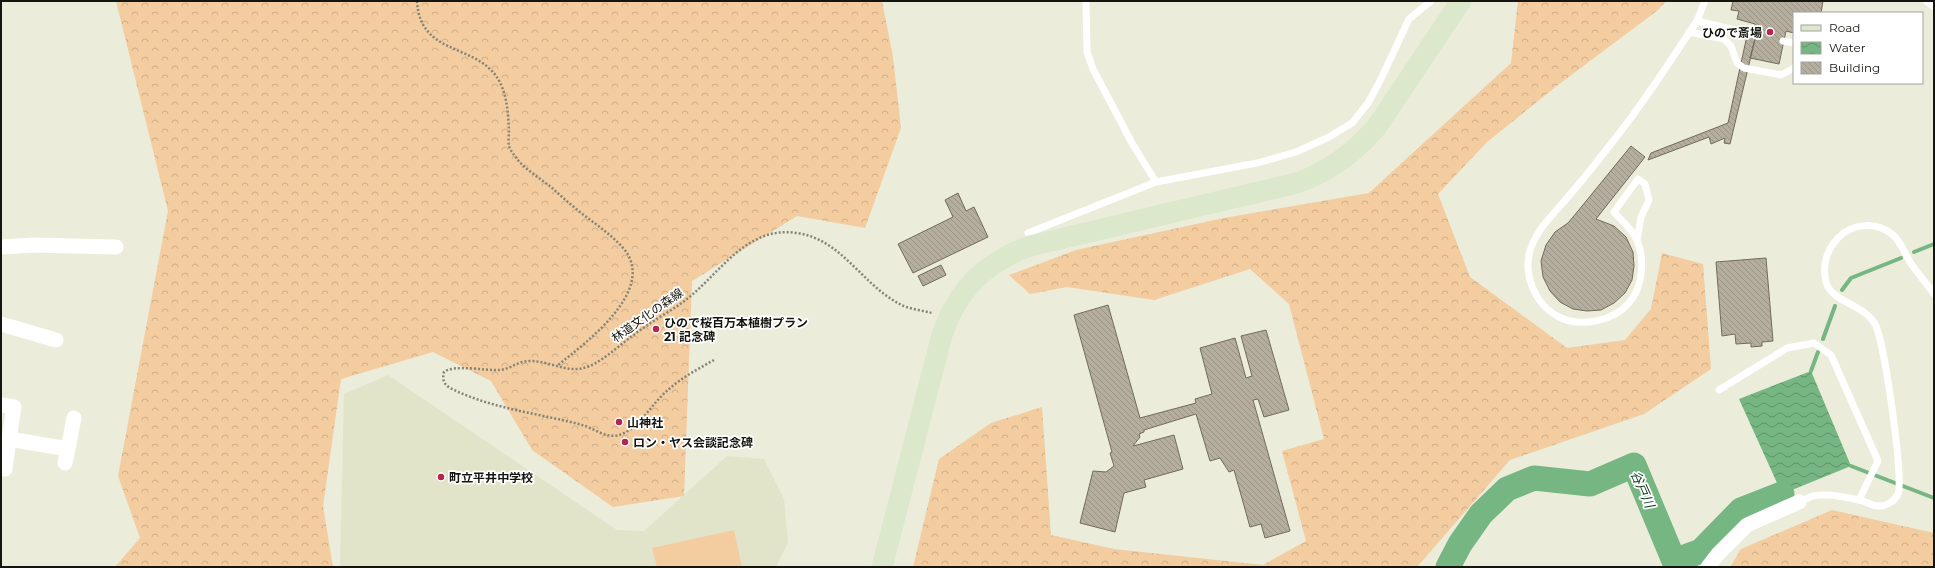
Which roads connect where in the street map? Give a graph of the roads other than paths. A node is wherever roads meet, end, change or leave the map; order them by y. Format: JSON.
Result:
{"nodes":[{"id":1,"x":1086,"y":1,"type":"edge"},
{"id":2,"x":1431,"y":1,"type":"edge"},
{"id":3,"x":1461,"y":1,"type":"edge"},
{"id":4,"x":1705,"y":1,"type":"edge"},
{"id":5,"x":1926,"y":1,"type":"edge"},
{"id":6,"x":1934,"y":8,"type":"edge"},
{"id":7,"x":1696,"y":21,"type":"junction"},
{"id":8,"x":1689,"y":32,"type":"junction"},
{"id":9,"x":1756,"y":35,"type":"dead end"},
{"id":10,"x":1784,"y":41,"type":"dead end"},
{"id":11,"x":1793,"y":44,"type":"edge"},
{"id":12,"x":1793,"y":69,"type":"edge"},
{"id":13,"x":1156,"y":182,"type":"junction"},
{"id":14,"x":1028,"y":233,"type":"dead end"},
{"id":15,"x":1636,"y":240,"type":"junction"},
{"id":16,"x":1,"y":247,"type":"edge"},
{"id":17,"x":116,"y":247,"type":"dead end"},
{"id":18,"x":1934,"y":294,"type":"edge"},
{"id":19,"x":1,"y":324,"type":"edge"},
{"id":20,"x":56,"y":340,"type":"dead end"},
{"id":21,"x":1719,"y":390,"type":"dead end"},
{"id":22,"x":1,"y":405,"type":"edge"},
{"id":23,"x":74,"y":418,"type":"dead end"},
{"id":24,"x":9,"y":439,"type":"junction"},
{"id":25,"x":5,"y":469,"type":"dead end"},
{"id":26,"x":1859,"y":500,"type":"junction"},
{"id":27,"x":1800,"y":502,"type":"joint"},
{"id":28,"x":882,"y":567,"type":"edge"},
{"id":29,"x":1708,"y":567,"type":"edge"}],
"edges":[{"from":1,"to":13,"type":"lane"},
{"from":2,"to":13,"type":"lane"},
{"from":3,"to":28,"type":"street"},
{"from":4,"to":7,"type":"lane"},
{"from":5,"to":6,"type":"lane"},
{"from":7,"to":8,"type":"lane"},
{"from":7,"to":9,"type":"lane"},
{"from":8,"to":12,"type":"lane"},
{"from":8,"to":15,"type":"lane"},
{"from":10,"to":11,"type":"lane"},
{"from":13,"to":14,"type":"lane"},
{"from":15,"to":15,"type":"lane"},
{"from":16,"to":17,"type":"street"},
{"from":18,"to":26,"type":"lane"},
{"from":19,"to":20,"type":"street"},
{"from":21,"to":26,"type":"lane"},
{"from":22,"to":24,"type":"street"},
{"from":23,"to":24,"type":"street"},
{"from":24,"to":25,"type":"street"},
{"from":26,"to":27,"type":"lane"},
{"from":27,"to":29,"type":"street"}]}
